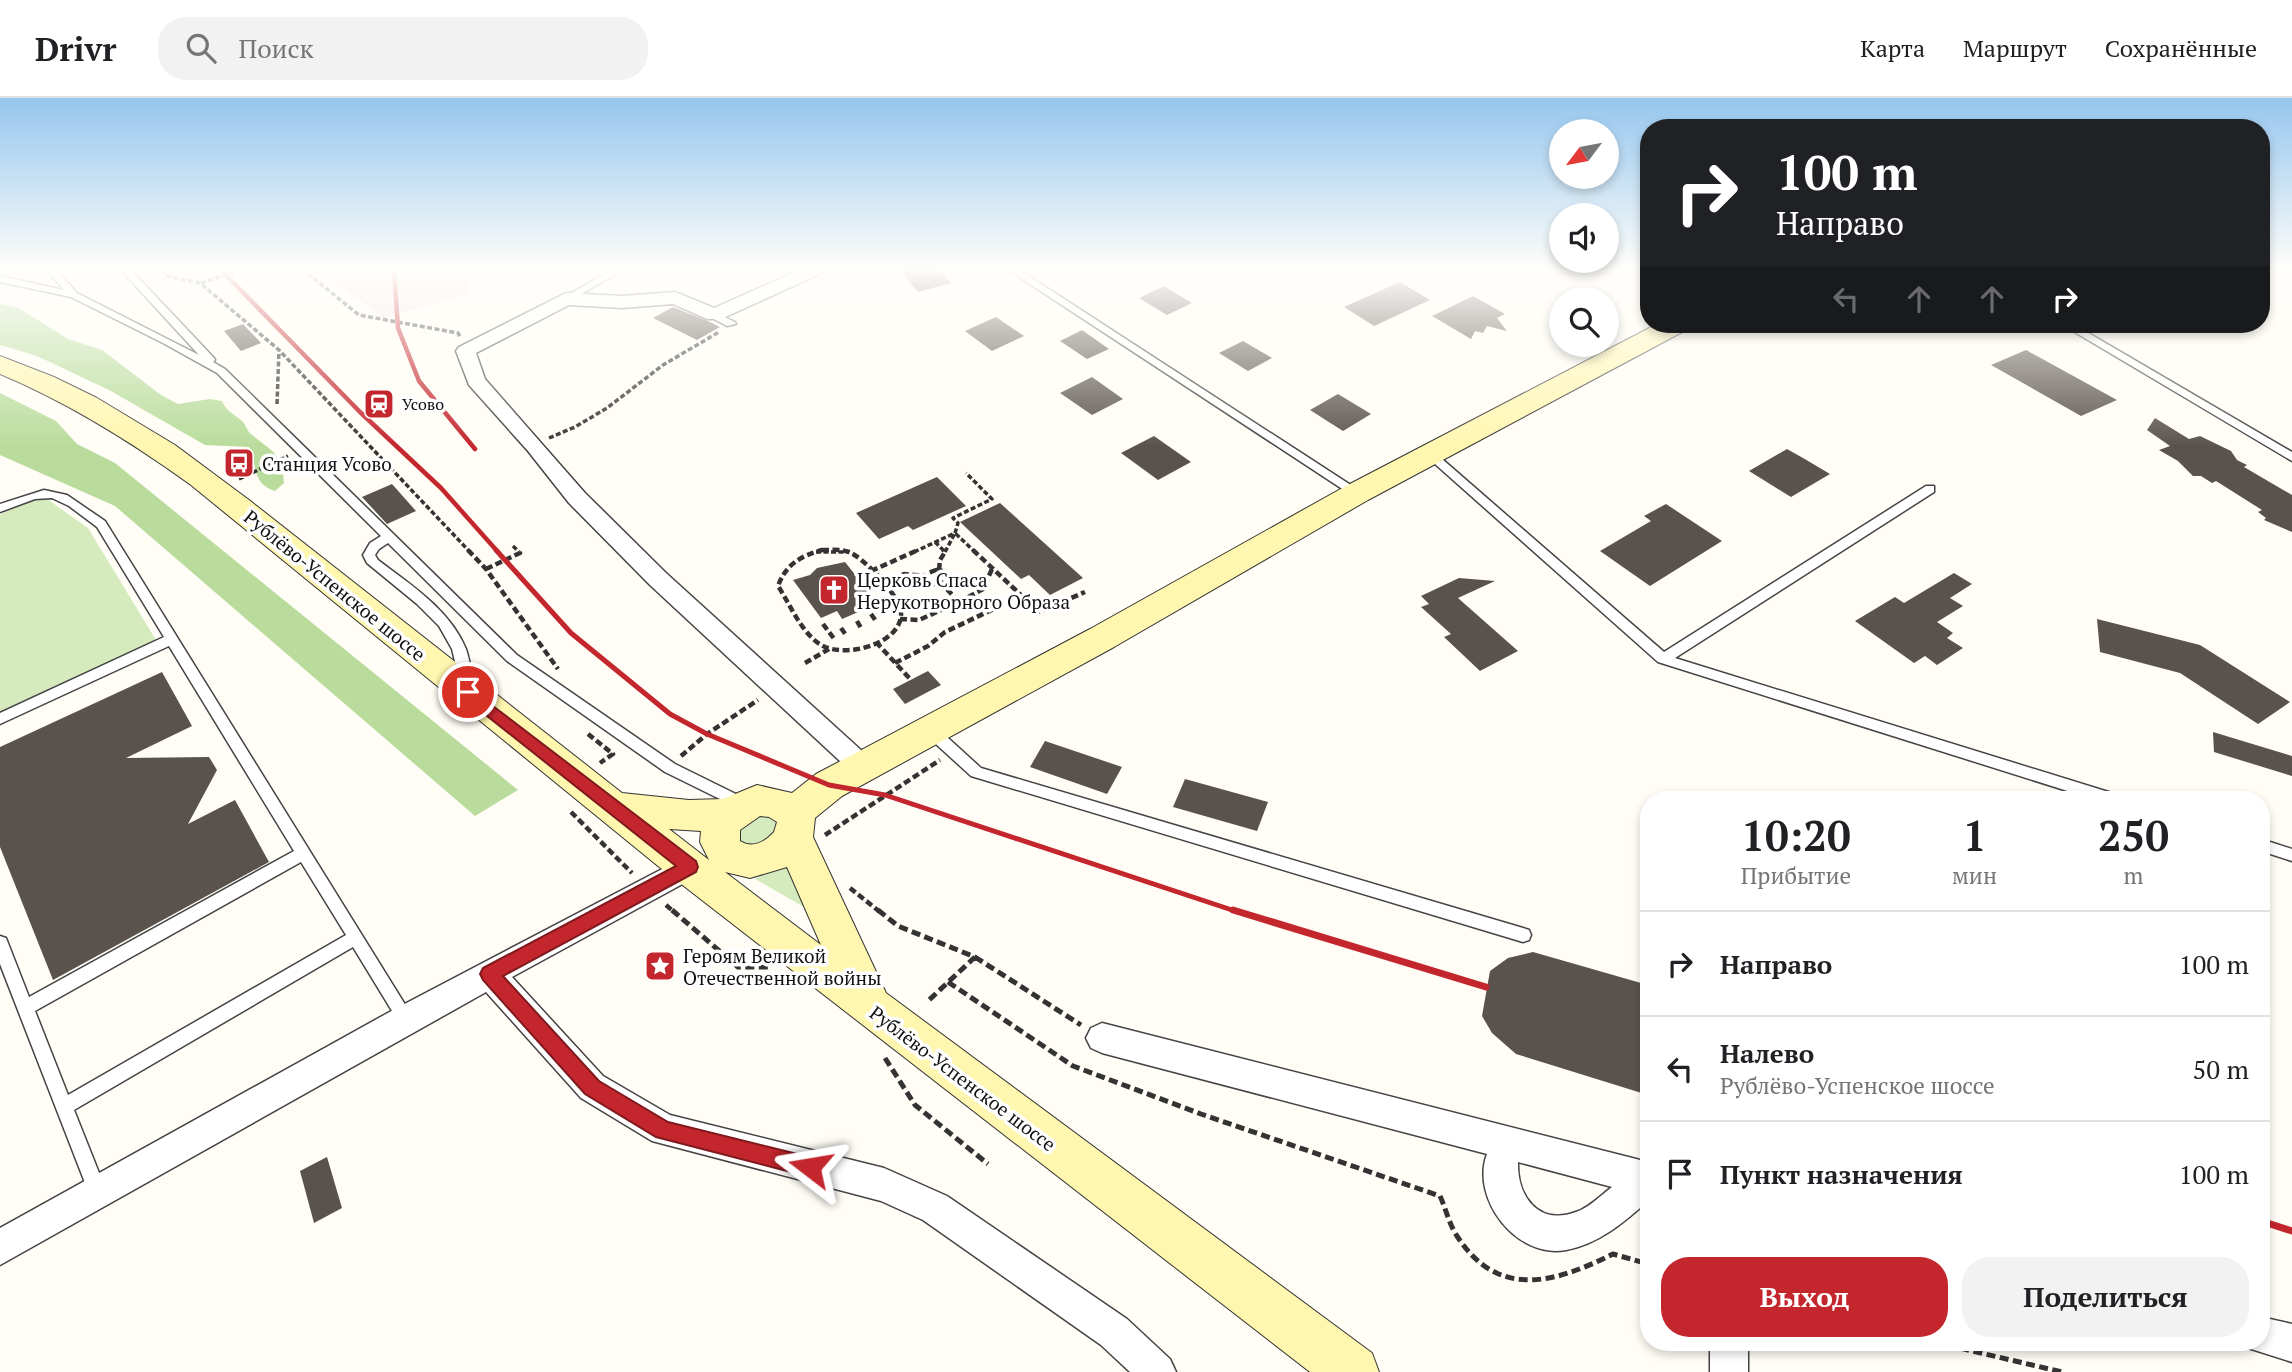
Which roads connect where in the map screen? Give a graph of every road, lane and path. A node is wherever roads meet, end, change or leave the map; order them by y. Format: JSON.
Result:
{"nodes":[{"id":1,"x":142,"y":328,"type":"edge"},
{"id":2,"x":181,"y":328,"type":"edge"},
{"id":3,"x":254,"y":328,"type":"edge"},
{"id":4,"x":433,"y":328,"type":"edge"},
{"id":5,"x":509,"y":328,"type":"edge"},
{"id":6,"x":712,"y":328,"type":"edge"},
{"id":7,"x":1104,"y":328,"type":"edge"},
{"id":8,"x":1660,"y":333,"type":"edge"},
{"id":9,"x":2081,"y":333,"type":"edge"},
{"id":10,"x":279,"y":350,"type":"junction"},
{"id":11,"x":466,"y":351,"type":"junction"},
{"id":12,"x":0,"y":364,"type":"edge"},
{"id":13,"x":221,"y":371,"type":"junction"},
{"id":14,"x":275,"y":425,"type":"junction"},
{"id":15,"x":534,"y":444,"type":"junction"},
{"id":16,"x":301,"y":451,"type":"junction"},
{"id":17,"x":1430,"y":454,"type":"junction"},
{"id":18,"x":2292,"y":457,"type":"edge"},
{"id":19,"x":966,"y":473,"type":"dead end"},
{"id":20,"x":216,"y":489,"type":"junction"},
{"id":21,"x":1930,"y":489,"type":"dead end"},
{"id":22,"x":1357,"y":493,"type":"junction"},
{"id":23,"x":0,"y":507,"type":"edge"},
{"id":24,"x":955,"y":533,"type":"junction"},
{"id":25,"x":388,"y":537,"type":"junction"},
{"id":26,"x":935,"y":542,"type":"junction"},
{"id":27,"x":513,"y":546,"type":"dead end"},
{"id":28,"x":945,"y":552,"type":"junction"},
{"id":29,"x":486,"y":569,"type":"junction"},
{"id":30,"x":992,"y":569,"type":"junction"},
{"id":31,"x":872,"y":570,"type":"junction"},
{"id":32,"x":939,"y":570,"type":"junction"},
{"id":33,"x":926,"y":576,"type":"junction"},
{"id":34,"x":883,"y":584,"type":"junction"},
{"id":35,"x":942,"y":584,"type":"junction"},
{"id":36,"x":1085,"y":592,"type":"dead end"},
{"id":37,"x":1023,"y":598,"type":"junction"},
{"id":38,"x":959,"y":602,"type":"junction"},
{"id":39,"x":871,"y":614,"type":"dead end"},
{"id":40,"x":900,"y":619,"type":"junction"},
{"id":41,"x":856,"y":621,"type":"dead end"},
{"id":42,"x":876,"y":621,"type":"dead end"},
{"id":43,"x":823,"y":624,"type":"dead end"},
{"id":44,"x":841,"y":628,"type":"dead end"},
{"id":45,"x":861,"y":628,"type":"dead end"},
{"id":46,"x":846,"y":635,"type":"dead end"},
{"id":47,"x":172,"y":639,"type":"junction"},
{"id":48,"x":835,"y":640,"type":"dead end"},
{"id":49,"x":876,"y":642,"type":"junction"},
{"id":50,"x":830,"y":649,"type":"junction"},
{"id":51,"x":1663,"y":659,"type":"junction"},
{"id":52,"x":805,"y":663,"type":"dead end"},
{"id":53,"x":895,"y":663,"type":"junction"},
{"id":54,"x":565,"y":678,"type":"dead end"},
{"id":55,"x":911,"y":680,"type":"dead end"},
{"id":56,"x":775,"y":688,"type":"junction"},
{"id":57,"x":468,"y":692,"type":"junction"},
{"id":58,"x":0,"y":719,"type":"edge"},
{"id":59,"x":931,"y":732,"type":"junction"},
{"id":60,"x":682,"y":757,"type":"dead end"},
{"id":61,"x":577,"y":779,"type":"junction"},
{"id":62,"x":874,"y":781,"type":"junction"},
{"id":63,"x":2086,"y":791,"type":"edge"},
{"id":64,"x":614,"y":808,"type":"junction"},
{"id":65,"x":803,"y":829,"type":"junction"},
{"id":66,"x":721,"y":834,"type":"junction"},
{"id":67,"x":2270,"y":848,"type":"edge"},
{"id":68,"x":303,"y":853,"type":"junction"},
{"id":69,"x":2292,"y":855,"type":"edge"},
{"id":70,"x":846,"y":885,"type":"dead end"},
{"id":71,"x":648,"y":889,"type":"junction"},
{"id":72,"x":1523,"y":935,"type":"dead end"},
{"id":73,"x":355,"y":939,"type":"junction"},
{"id":74,"x":0,"y":943,"type":"edge"},
{"id":75,"x":975,"y":957,"type":"junction"},
{"id":76,"x":780,"y":967,"type":"dead end"},
{"id":77,"x":489,"y":974,"type":"junction"},
{"id":78,"x":948,"y":982,"type":"junction"},
{"id":79,"x":928,"y":1001,"type":"dead end"},
{"id":80,"x":25,"y":1008,"type":"junction"},
{"id":81,"x":871,"y":1008,"type":"junction"},
{"id":82,"x":406,"y":1019,"type":"junction"},
{"id":83,"x":1102,"y":1038,"type":"joint"},
{"id":84,"x":880,"y":1050,"type":"dead end"},
{"id":85,"x":64,"y":1107,"type":"junction"},
{"id":86,"x":1508,"y":1142,"type":"junction"},
{"id":87,"x":988,"y":1164,"type":"dead end"},
{"id":88,"x":1640,"y":1177,"type":"edge"},
{"id":89,"x":1640,"y":1185,"type":"edge"},
{"id":90,"x":99,"y":1194,"type":"junction"},
{"id":91,"x":0,"y":1247,"type":"edge"},
{"id":92,"x":1640,"y":1262,"type":"edge"},
{"id":93,"x":2270,"y":1337,"type":"edge"},
{"id":94,"x":2292,"y":1343,"type":"edge"},
{"id":95,"x":1729,"y":1351,"type":"edge"},
{"id":96,"x":1972,"y":1351,"type":"edge"},
{"id":97,"x":1157,"y":1372,"type":"edge"},
{"id":98,"x":1353,"y":1372,"type":"edge"},
{"id":99,"x":1730,"y":1372,"type":"edge"},
{"id":100,"x":2062,"y":1372,"type":"edge"}],
"edges":[{"from":1,"to":13,"type":"lane"},
{"from":2,"to":13,"type":"lane"},
{"from":3,"to":10,"type":"path"},
{"from":4,"to":11,"type":"path"},
{"from":5,"to":11,"type":"street"},
{"from":6,"to":15,"type":"path"},
{"from":7,"to":22,"type":"lane"},
{"from":8,"to":17,"type":"main road"},
{"from":9,"to":18,"type":"lane"},
{"from":10,"to":14,"type":"path"},
{"from":10,"to":29,"type":"path"},
{"from":11,"to":15,"type":"street"},
{"from":12,"to":20,"type":"main road","name":"Рублёво-Успенское шоссе"},
{"from":13,"to":14,"type":"lane"},
{"from":14,"to":16,"type":"lane"},
{"from":15,"to":56,"type":"street"},
{"from":16,"to":20,"type":"path"},
{"from":16,"to":25,"type":"lane"},
{"from":17,"to":22,"type":"main road"},
{"from":17,"to":51,"type":"lane"},
{"from":19,"to":24,"type":"path"},
{"from":20,"to":57,"type":"main road","name":"Рублёво-Успенское шоссе"},
{"from":21,"to":51,"type":"lane"},
{"from":22,"to":59,"type":"main road"},
{"from":23,"to":47,"type":"lane"},
{"from":24,"to":26,"type":"path"},
{"from":24,"to":28,"type":"path"},
{"from":24,"to":30,"type":"path"},
{"from":25,"to":57,"type":"lane"},
{"from":25,"to":66,"type":"lane"},
{"from":26,"to":28,"type":"path"},
{"from":26,"to":31,"type":"path"},
{"from":27,"to":29,"type":"path"},
{"from":28,"to":32,"type":"path"},
{"from":29,"to":54,"type":"path"},
{"from":30,"to":37,"type":"path"},
{"from":30,"to":38,"type":"path"},
{"from":31,"to":34,"type":"path"},
{"from":31,"to":50,"type":"path"},
{"from":32,"to":33,"type":"path"},
{"from":32,"to":35,"type":"path"},
{"from":33,"to":34,"type":"path"},
{"from":33,"to":35,"type":"path"},
{"from":34,"to":40,"type":"path"},
{"from":35,"to":38,"type":"path"},
{"from":36,"to":37,"type":"path"},
{"from":37,"to":53,"type":"path"},
{"from":38,"to":40,"type":"path"},
{"from":39,"to":42,"type":"path"},
{"from":40,"to":49,"type":"path"},
{"from":41,"to":45,"type":"path"},
{"from":43,"to":48,"type":"path"},
{"from":44,"to":46,"type":"path"},
{"from":47,"to":58,"type":"lane"},
{"from":47,"to":68,"type":"lane"},
{"from":49,"to":50,"type":"path"},
{"from":49,"to":53,"type":"path"},
{"from":50,"to":52,"type":"path"},
{"from":51,"to":63,"type":"lane"},
{"from":53,"to":55,"type":"path"},
{"from":56,"to":60,"type":"path"},
{"from":56,"to":62,"type":"street"},
{"from":57,"to":61,"type":"main road","name":"Рублёво-Успенское шоссе"},
{"from":59,"to":62,"type":"main road"},
{"from":59,"to":72,"type":"lane"},
{"from":61,"to":64,"type":"main road","name":"Рублёво-Успенское шоссе"},
{"from":61,"to":71,"type":"path"},
{"from":62,"to":65,"type":"path"},
{"from":62,"to":65,"type":"main road"},
{"from":64,"to":66,"type":"main road","name":"Рублёво-Успенское шоссе"},
{"from":64,"to":66,"type":"main road"},
{"from":65,"to":66,"type":"main road"},
{"from":65,"to":66,"type":"main road"},
{"from":65,"to":81,"type":"main road"},
{"from":66,"to":71,"type":"street"},
{"from":66,"to":81,"type":"main road","name":"Рублёво-Успенское шоссе"},
{"from":67,"to":69,"type":"lane"},
{"from":68,"to":73,"type":"lane"},
{"from":68,"to":80,"type":"lane"},
{"from":70,"to":75,"type":"path"},
{"from":71,"to":76,"type":"path"},
{"from":71,"to":77,"type":"street"},
{"from":73,"to":82,"type":"lane"},
{"from":73,"to":85,"type":"lane"},
{"from":74,"to":80,"type":"lane"},
{"from":75,"to":78,"type":"path"},
{"from":75,"to":83,"type":"path"},
{"from":77,"to":82,"type":"street"},
{"from":77,"to":97,"type":"street"},
{"from":78,"to":79,"type":"path"},
{"from":78,"to":92,"type":"path"},
{"from":80,"to":85,"type":"lane"},
{"from":81,"to":98,"type":"main road","name":"Рублёво-Успенское шоссе"},
{"from":82,"to":90,"type":"street"},
{"from":83,"to":86,"type":"street"},
{"from":84,"to":87,"type":"path"},
{"from":85,"to":90,"type":"lane"},
{"from":86,"to":88,"type":"street"},
{"from":86,"to":89,"type":"street"},
{"from":90,"to":91,"type":"street"},
{"from":93,"to":94,"type":"street"},
{"from":95,"to":99,"type":"street"},
{"from":96,"to":100,"type":"path"}]}
